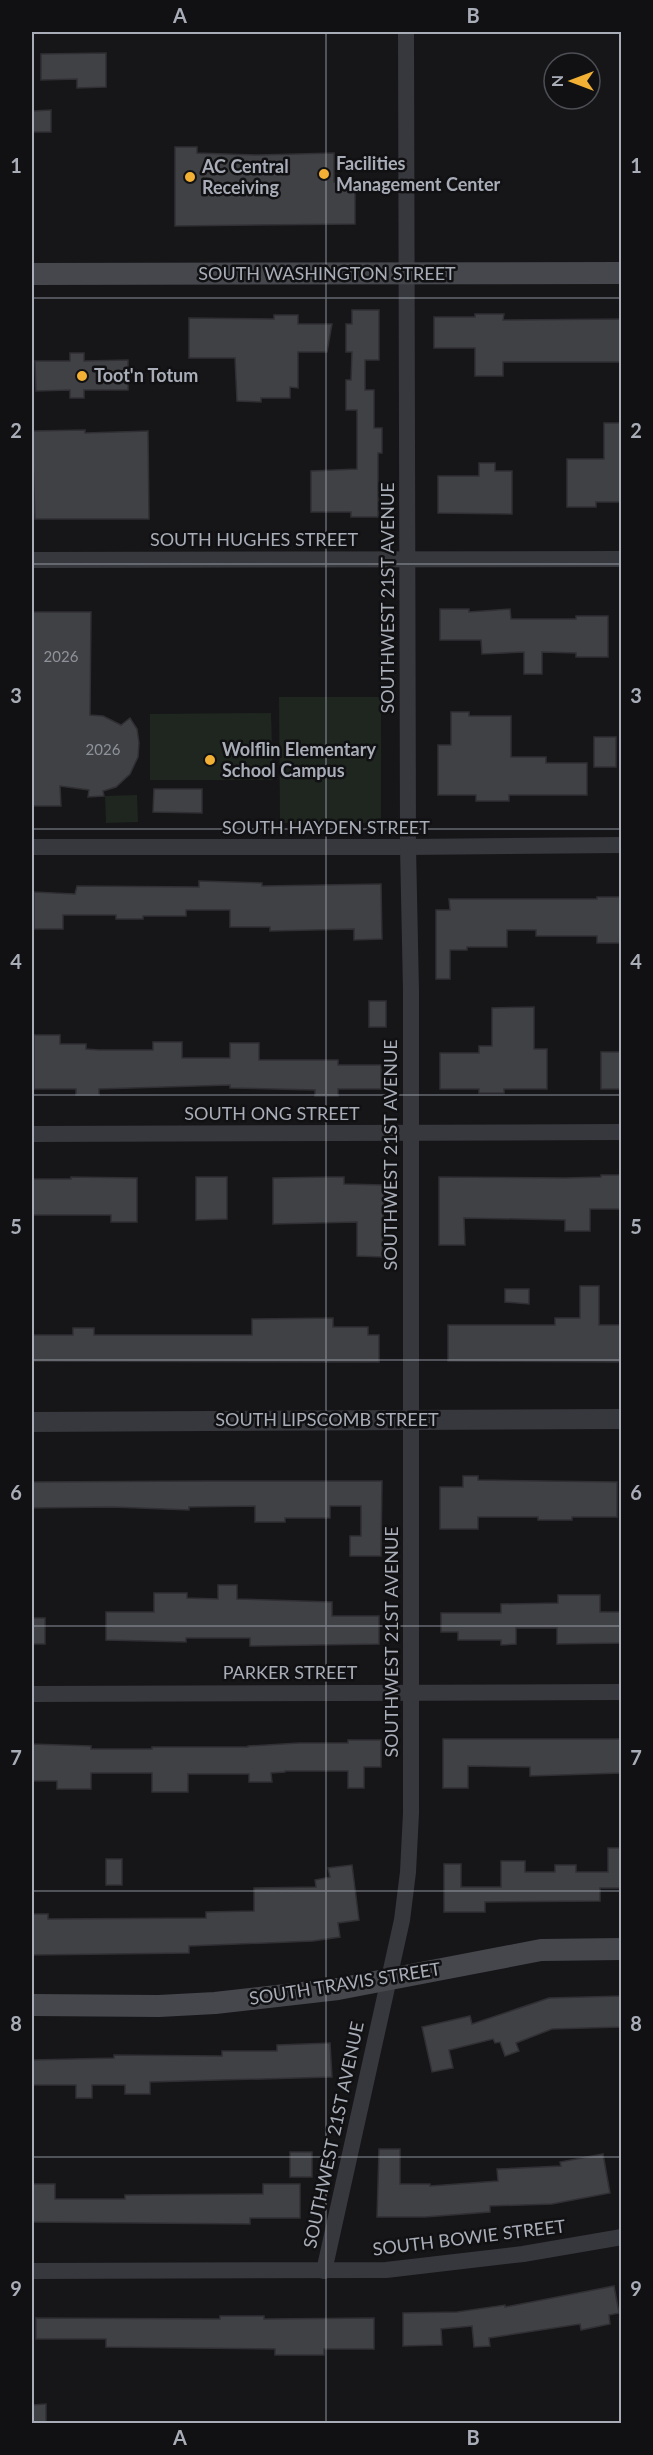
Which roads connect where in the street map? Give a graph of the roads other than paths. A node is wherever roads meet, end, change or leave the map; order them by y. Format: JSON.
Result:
{"nodes":[{"id":1,"x":406,"y":32,"type":"edge"},
{"id":2,"x":621,"y":273,"type":"edge"},
{"id":3,"x":32,"y":274,"type":"edge"},
{"id":4,"x":407,"y":274,"type":"junction"},
{"id":5,"x":408,"y":559,"type":"junction"},
{"id":6,"x":621,"y":559,"type":"edge"},
{"id":7,"x":32,"y":560,"type":"edge"},
{"id":8,"x":621,"y":845,"type":"edge"},
{"id":9,"x":32,"y":847,"type":"edge"},
{"id":10,"x":408,"y":848,"type":"junction"},
{"id":11,"x":411,"y":1132,"type":"junction"},
{"id":12,"x":621,"y":1132,"type":"edge"},
{"id":13,"x":32,"y":1134,"type":"edge"},
{"id":14,"x":621,"y":1419,"type":"edge"},
{"id":15,"x":410,"y":1420,"type":"junction"},
{"id":16,"x":32,"y":1422,"type":"edge"},
{"id":17,"x":411,"y":1692,"type":"junction"},
{"id":18,"x":621,"y":1692,"type":"edge"},
{"id":19,"x":32,"y":1694,"type":"edge"},
{"id":20,"x":621,"y":1949,"type":"edge"},
{"id":21,"x":388,"y":1979,"type":"junction"},
{"id":22,"x":32,"y":2005,"type":"edge"},
{"id":23,"x":621,"y":2237,"type":"edge"},
{"id":24,"x":32,"y":2271,"type":"edge"},
{"id":25,"x":324,"y":2271,"type":"junction"}],
"edges":[{"from":1,"to":4,"type":"street","name":"SOUTHWEST 21ST AVENUE"},
{"from":2,"to":4,"type":"main road","name":"SOUTH WASHINGTON STREET"},
{"from":3,"to":4,"type":"main road","name":"SOUTH WASHINGTON STREET"},
{"from":4,"to":5,"type":"street","name":"SOUTHWEST 21ST AVENUE"},
{"from":5,"to":6,"type":"street","name":"SOUTH HUGHES STREET"},
{"from":5,"to":7,"type":"street","name":"SOUTH HUGHES STREET"},
{"from":5,"to":10,"type":"street","name":"SOUTHWEST 21ST AVENUE"},
{"from":8,"to":10,"type":"street","name":"SOUTH HAYDEN STREET"},
{"from":9,"to":10,"type":"street","name":"SOUTH HAYDEN STREET"},
{"from":10,"to":11,"type":"street","name":"SOUTHWEST 21ST AVENUE"},
{"from":11,"to":12,"type":"street","name":"SOUTH ONG STREET"},
{"from":11,"to":13,"type":"street","name":"SOUTH ONG STREET"},
{"from":11,"to":15,"type":"street","name":"SOUTHWEST 21ST AVENUE"},
{"from":14,"to":15,"type":"street","name":"SOUTH LIPSCOMB STREET"},
{"from":15,"to":16,"type":"street","name":"SOUTH LIPSCOMB STREET"},
{"from":15,"to":17,"type":"street","name":"SOUTHWEST 21ST AVENUE"},
{"from":17,"to":18,"type":"street","name":"PARKER STREET"},
{"from":17,"to":19,"type":"street","name":"PARKER STREET"},
{"from":17,"to":21,"type":"street","name":"SOUTHWEST 21ST AVENUE"},
{"from":20,"to":21,"type":"main road","name":"SOUTH TRAVIS STREET"},
{"from":21,"to":22,"type":"main road","name":"SOUTH TRAVIS STREET"},
{"from":21,"to":25,"type":"street","name":"SOUTHWEST 21ST AVENUE"},
{"from":23,"to":25,"type":"street","name":"SOUTH BOWIE STREET"},
{"from":24,"to":25,"type":"street","name":"SOUTH BOWIE STREET"}]}
